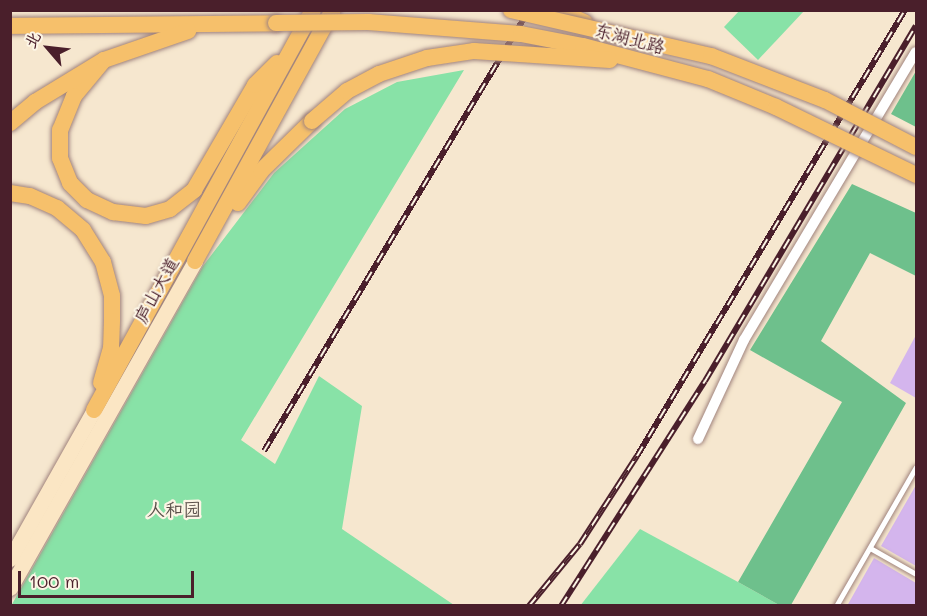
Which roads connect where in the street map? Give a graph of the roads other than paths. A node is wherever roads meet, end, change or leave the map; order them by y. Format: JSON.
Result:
{"nodes":[{"id":1,"x":313,"y":10,"type":"edge"},
{"id":2,"x":333,"y":10,"type":"edge"},
{"id":3,"x":511,"y":10,"type":"edge"},
{"id":4,"x":557,"y":10,"type":"edge"},
{"id":5,"x":212,"y":25,"type":"junction"},
{"id":6,"x":10,"y":26,"type":"edge"},
{"id":7,"x":596,"y":27,"type":"junction"},
{"id":8,"x":292,"y":47,"type":"junction"},
{"id":9,"x":916,"y":52,"type":"edge"},
{"id":10,"x":104,"y":60,"type":"junction"},
{"id":11,"x":648,"y":63,"type":"junction"},
{"id":12,"x":10,"y":123,"type":"edge"},
{"id":13,"x":916,"y":147,"type":"edge"},
{"id":14,"x":916,"y":175,"type":"edge"},
{"id":15,"x":10,"y":193,"type":"edge"},
{"id":16,"x":195,"y":261,"type":"junction"},
{"id":17,"x":94,"y":410,"type":"junction"},
{"id":18,"x":698,"y":439,"type":"dead end"},
{"id":19,"x":916,"y":467,"type":"edge"},
{"id":20,"x":914,"y":476,"type":"edge"},
{"id":21,"x":870,"y":548,"type":"junction"},
{"id":22,"x":10,"y":559,"type":"edge"},
{"id":23,"x":916,"y":574,"type":"edge"},
{"id":24,"x":10,"y":588,"type":"edge"},
{"id":25,"x":836,"y":606,"type":"edge"}],
"edges":[{"from":1,"to":8,"type":"main road","name":"庐山大道"},
{"from":2,"to":16,"type":"main road","name":"庐山大道"},
{"from":3,"to":7,"type":"main road","name":"东湖北路","bridge":true},
{"from":4,"to":7,"type":"main road"},
{"from":5,"to":6,"type":"main road"},
{"from":5,"to":10,"type":"main road"},
{"from":5,"to":11,"type":"main road","name":"东湖北路","bridge":true},
{"from":7,"to":13,"type":"main road","name":"东湖北路","bridge":true},
{"from":8,"to":10,"type":"main road"},
{"from":8,"to":17,"type":"main road","name":"庐山大道"},
{"from":9,"to":18,"type":"street"},
{"from":10,"to":12,"type":"main road"},
{"from":11,"to":14,"type":"main road","name":"东湖北路","bridge":true},
{"from":11,"to":16,"type":"main road","bridge":true},
{"from":15,"to":17,"type":"main road"},
{"from":16,"to":24,"type":"main road","name":"庐山大道"},
{"from":17,"to":22,"type":"main road","name":"庐山大道"},
{"from":19,"to":20,"type":"lane"},
{"from":20,"to":21,"type":"lane"},
{"from":21,"to":23,"type":"lane"},
{"from":21,"to":25,"type":"lane"}]}
